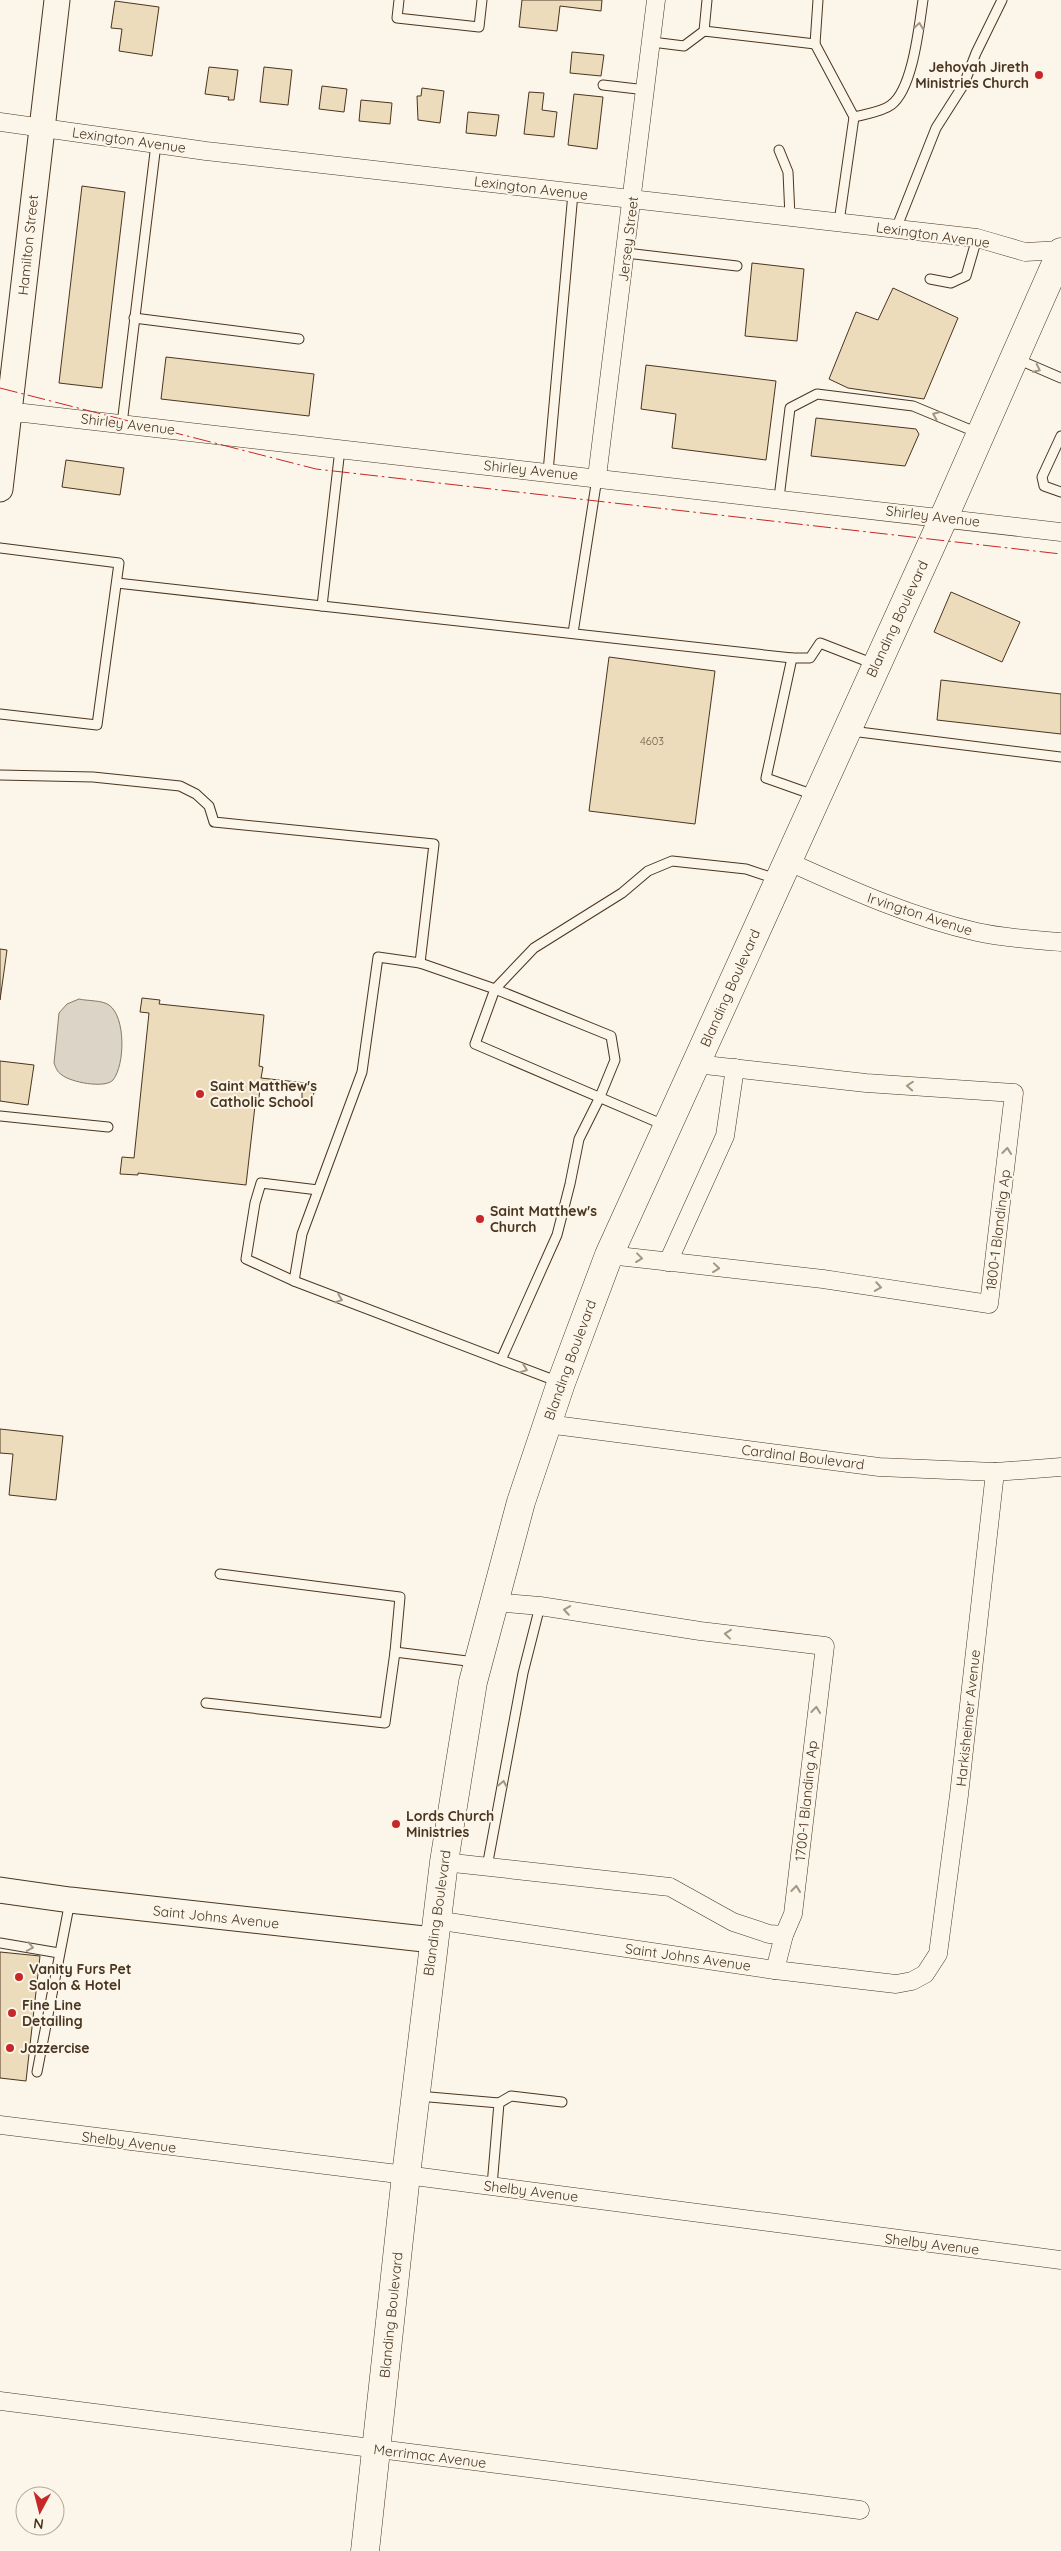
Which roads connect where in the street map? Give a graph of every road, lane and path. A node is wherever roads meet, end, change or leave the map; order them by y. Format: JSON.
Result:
{"nodes":[{"id":1,"x":57,"y":0,"type":"edge"},
{"id":2,"x":399,"y":0,"type":"edge"},
{"id":3,"x":482,"y":0,"type":"edge"},
{"id":4,"x":656,"y":0,"type":"edge"},
{"id":5,"x":707,"y":0,"type":"edge"},
{"id":6,"x":818,"y":0,"type":"edge"},
{"id":7,"x":923,"y":0,"type":"edge"},
{"id":8,"x":1002,"y":0,"type":"edge"},
{"id":9,"x":704,"y":31,"type":"junction"},
{"id":10,"x":652,"y":42,"type":"junction"},
{"id":11,"x":815,"y":44,"type":"junction"},
{"id":12,"x":603,"y":85,"type":"dead end"},
{"id":13,"x":647,"y":90,"type":"junction"},
{"id":14,"x":854,"y":117,"type":"junction"},
{"id":15,"x":0,"y":122,"type":"edge"},
{"id":16,"x":41,"y":128,"type":"junction"},
{"id":17,"x":156,"y":144,"type":"junction"},
{"id":18,"x":779,"y":150,"type":"dead end"},
{"id":19,"x":573,"y":193,"type":"junction"},
{"id":20,"x":633,"y":200,"type":"junction"},
{"id":21,"x":790,"y":217,"type":"junction"},
{"id":22,"x":839,"y":222,"type":"junction"},
{"id":23,"x":896,"y":229,"type":"junction"},
{"id":24,"x":977,"y":238,"type":"junction"},
{"id":25,"x":1061,"y":251,"type":"edge"},
{"id":26,"x":626,"y":254,"type":"junction"},
{"id":27,"x":737,"y":266,"type":"dead end"},
{"id":28,"x":930,"y":279,"type":"dead end"},
{"id":29,"x":134,"y":318,"type":"junction"},
{"id":30,"x":299,"y":339,"type":"dead end"},
{"id":31,"x":1014,"y":358,"type":"junction"},
{"id":32,"x":1061,"y":378,"type":"edge"},
{"id":33,"x":5,"y":413,"type":"edge"},
{"id":34,"x":122,"y":424,"type":"junction"},
{"id":35,"x":980,"y":434,"type":"junction"},
{"id":36,"x":1061,"y":436,"type":"edge"},
{"id":37,"x":340,"y":449,"type":"junction"},
{"id":38,"x":548,"y":472,"type":"junction"},
{"id":39,"x":597,"y":477,"type":"junction"},
{"id":40,"x":0,"y":489,"type":"edge"},
{"id":41,"x":1061,"y":492,"type":"edge"},
{"id":42,"x":780,"y":498,"type":"junction"},
{"id":43,"x":944,"y":517,"type":"junction"},
{"id":44,"x":1061,"y":532,"type":"edge"},
{"id":45,"x":0,"y":548,"type":"edge"},
{"id":46,"x":117,"y":583,"type":"junction"},
{"id":47,"x":322,"y":606,"type":"junction"},
{"id":48,"x":573,"y":633,"type":"junction"},
{"id":49,"x":792,"y":658,"type":"junction"},
{"id":50,"x":876,"y":665,"type":"junction"},
{"id":51,"x":0,"y":714,"type":"edge"},
{"id":52,"x":846,"y":730,"type":"junction"},
{"id":53,"x":1061,"y":757,"type":"edge"},
{"id":54,"x":0,"y":775,"type":"edge"},
{"id":55,"x":816,"y":796,"type":"junction"},
{"id":56,"x":782,"y":870,"type":"junction"},
{"id":57,"x":1061,"y":942,"type":"edge"},
{"id":58,"x":420,"y":963,"type":"junction"},
{"id":59,"x":496,"y":989,"type":"junction"},
{"id":60,"x":696,"y":1064,"type":"junction"},
{"id":61,"x":735,"y":1068,"type":"junction"},
{"id":62,"x":599,"y":1099,"type":"junction"},
{"id":63,"x":0,"y":1116,"type":"edge"},
{"id":64,"x":108,"y":1126,"type":"dead end"},
{"id":65,"x":667,"y":1126,"type":"junction"},
{"id":66,"x":318,"y":1190,"type":"junction"},
{"id":67,"x":609,"y":1255,"type":"junction"},
{"id":68,"x":668,"y":1262,"type":"junction"},
{"id":69,"x":294,"y":1282,"type":"junction"},
{"id":70,"x":501,"y":1360,"type":"junction"},
{"id":71,"x":561,"y":1383,"type":"junction"},
{"id":72,"x":547,"y":1424,"type":"junction"},
{"id":73,"x":1061,"y":1467,"type":"edge"},
{"id":74,"x":995,"y":1472,"type":"junction"},
{"id":75,"x":220,"y":1574,"type":"dead end"},
{"id":76,"x":494,"y":1602,"type":"junction"},
{"id":77,"x":540,"y":1606,"type":"junction"},
{"id":78,"x":394,"y":1652,"type":"junction"},
{"id":79,"x":478,"y":1662,"type":"junction"},
{"id":80,"x":206,"y":1703,"type":"dead end"},
{"id":81,"x":444,"y":1862,"type":"junction"},
{"id":82,"x":487,"y":1867,"type":"junction"},
{"id":83,"x":0,"y":1890,"type":"edge"},
{"id":84,"x":70,"y":1900,"type":"junction"},
{"id":85,"x":434,"y":1930,"type":"junction"},
{"id":86,"x":784,"y":1935,"type":"junction"},
{"id":87,"x":0,"y":1943,"type":"edge"},
{"id":88,"x":59,"y":1953,"type":"junction"},
{"id":89,"x":934,"y":1963,"type":"joint"},
{"id":90,"x":775,"y":1970,"type":"junction"},
{"id":91,"x":37,"y":2072,"type":"dead end"},
{"id":92,"x":415,"y":2096,"type":"junction"},
{"id":93,"x":562,"y":2102,"type":"dead end"},
{"id":94,"x":499,"y":2103,"type":"junction"},
{"id":95,"x":0,"y":2126,"type":"edge"},
{"id":96,"x":406,"y":2175,"type":"junction"},
{"id":97,"x":492,"y":2186,"type":"junction"},
{"id":98,"x":1061,"y":2260,"type":"edge"},
{"id":99,"x":0,"y":2401,"type":"edge"},
{"id":100,"x":377,"y":2450,"type":"junction"},
{"id":101,"x":860,"y":2510,"type":"dead end"},
{"id":102,"x":365,"y":2551,"type":"edge"}],
"edges":[{"from":1,"to":16,"type":"street","name":"Hamilton Street"},
{"from":2,"to":3,"type":"lane"},
{"from":4,"to":10,"type":"street","name":"Jersey Street"},
{"from":5,"to":9,"type":"lane"},
{"from":6,"to":11,"type":"lane"},
{"from":14,"to":7,"type":"lane","one_way":true},
{"from":8,"to":23,"type":"lane"},
{"from":9,"to":10,"type":"lane"},
{"from":9,"to":11,"type":"lane"},
{"from":10,"to":13,"type":"street","name":"Jersey Street"},
{"from":11,"to":14,"type":"lane"},
{"from":12,"to":13,"type":"lane"},
{"from":13,"to":20,"type":"street","name":"Jersey Street"},
{"from":14,"to":22,"type":"lane"},
{"from":15,"to":16,"type":"street","name":"Lexington Avenue"},
{"from":16,"to":17,"type":"street","name":"Lexington Avenue"},
{"from":16,"to":33,"type":"street","name":"Hamilton Street"},
{"from":17,"to":19,"type":"street","name":"Lexington Avenue"},
{"from":17,"to":29,"type":"lane"},
{"from":18,"to":21,"type":"lane"},
{"from":19,"to":20,"type":"street","name":"Lexington Avenue"},
{"from":19,"to":38,"type":"lane"},
{"from":20,"to":21,"type":"street","name":"Lexington Avenue"},
{"from":20,"to":26,"type":"street","name":"Jersey Street"},
{"from":21,"to":22,"type":"street","name":"Lexington Avenue"},
{"from":22,"to":23,"type":"street","name":"Lexington Avenue"},
{"from":23,"to":24,"type":"street","name":"Lexington Avenue"},
{"from":24,"to":25,"type":"street","name":"Lexington Avenue"},
{"from":24,"to":28,"type":"lane"},
{"from":25,"to":31,"type":"main road","name":"Blanding Boulevard"},
{"from":26,"to":27,"type":"lane"},
{"from":26,"to":39,"type":"street","name":"Jersey Street"},
{"from":29,"to":30,"type":"lane"},
{"from":29,"to":34,"type":"lane"},
{"from":31,"to":32,"type":"lane","one_way":true},
{"from":31,"to":35,"type":"main road","name":"Blanding Boulevard"},
{"from":33,"to":34,"type":"street","name":"Shirley Avenue"},
{"from":33,"to":40,"type":"street","name":"Hamilton Street"},
{"from":34,"to":37,"type":"street","name":"Shirley Avenue"},
{"from":35,"to":42,"type":"lane","one_way":true},
{"from":35,"to":43,"type":"main road","name":"Blanding Boulevard"},
{"from":36,"to":41,"type":"lane"},
{"from":37,"to":38,"type":"street","name":"Shirley Avenue"},
{"from":37,"to":47,"type":"lane"},
{"from":38,"to":39,"type":"street","name":"Shirley Avenue"},
{"from":39,"to":42,"type":"street","name":"Shirley Avenue"},
{"from":39,"to":48,"type":"lane"},
{"from":42,"to":43,"type":"street","name":"Shirley Avenue"},
{"from":43,"to":44,"type":"street","name":"Shirley Avenue"},
{"from":43,"to":50,"type":"main road","name":"Blanding Boulevard"},
{"from":45,"to":46,"type":"lane"},
{"from":46,"to":47,"type":"lane"},
{"from":46,"to":51,"type":"lane"},
{"from":47,"to":48,"type":"lane"},
{"from":48,"to":49,"type":"lane"},
{"from":49,"to":50,"type":"lane"},
{"from":49,"to":55,"type":"lane"},
{"from":50,"to":52,"type":"main road","name":"Blanding Boulevard"},
{"from":52,"to":53,"type":"lane"},
{"from":52,"to":55,"type":"main road","name":"Blanding Boulevard"},
{"from":54,"to":58,"type":"lane"},
{"from":55,"to":56,"type":"main road","name":"Blanding Boulevard"},
{"from":56,"to":57,"type":"street","name":"Irvington Avenue"},
{"from":56,"to":59,"type":"lane"},
{"from":56,"to":60,"type":"main road","name":"Blanding Boulevard"},
{"from":58,"to":59,"type":"lane"},
{"from":58,"to":66,"type":"lane"},
{"from":59,"to":62,"type":"lane"},
{"from":59,"to":62,"type":"lane"},
{"from":60,"to":61,"type":"street","name":"1800-1 Blanding Ap"},
{"from":60,"to":65,"type":"main road","name":"Blanding Boulevard"},
{"from":61,"to":68,"type":"street"},
{"from":68,"to":61,"type":"street","name":"1800-1 Blanding Ap","one_way":true},
{"from":62,"to":65,"type":"lane"},
{"from":62,"to":70,"type":"lane"},
{"from":63,"to":64,"type":"lane"},
{"from":65,"to":67,"type":"main road","name":"Blanding Boulevard"},
{"from":66,"to":69,"type":"lane"},
{"from":66,"to":69,"type":"lane"},
{"from":67,"to":68,"type":"street","name":"1800-1 Blanding Ap","one_way":true},
{"from":67,"to":71,"type":"main road","name":"Blanding Boulevard"},
{"from":69,"to":70,"type":"lane","one_way":true},
{"from":70,"to":71,"type":"lane","one_way":true},
{"from":71,"to":72,"type":"main road","name":"Blanding Boulevard"},
{"from":72,"to":74,"type":"street","name":"Cardinal Boulevard"},
{"from":72,"to":76,"type":"main road","name":"Blanding Boulevard"},
{"from":73,"to":74,"type":"street","name":"Cardinal Boulevard"},
{"from":74,"to":89,"type":"street","name":"Harkisheimer Avenue"},
{"from":75,"to":78,"type":"lane"},
{"from":76,"to":77,"type":"street","name":"1700-1 Blanding Ap"},
{"from":76,"to":79,"type":"main road","name":"Blanding Boulevard"},
{"from":82,"to":77,"type":"lane","one_way":true},
{"from":86,"to":77,"type":"street","name":"1700-1 Blanding Ap","one_way":true},
{"from":78,"to":79,"type":"lane"},
{"from":78,"to":80,"type":"lane"},
{"from":79,"to":81,"type":"main road","name":"Blanding Boulevard"},
{"from":81,"to":82,"type":"street"},
{"from":81,"to":85,"type":"main road","name":"Blanding Boulevard"},
{"from":82,"to":86,"type":"street"},
{"from":83,"to":84,"type":"street","name":"Saint Johns Avenue"},
{"from":84,"to":85,"type":"street","name":"Saint Johns Avenue"},
{"from":84,"to":88,"type":"lane"},
{"from":85,"to":90,"type":"street","name":"Saint Johns Avenue"},
{"from":85,"to":92,"type":"main road","name":"Blanding Boulevard"},
{"from":86,"to":90,"type":"street"},
{"from":87,"to":88,"type":"lane","one_way":true},
{"from":88,"to":91,"type":"lane"},
{"from":89,"to":90,"type":"street","name":"Saint Johns Avenue"},
{"from":92,"to":94,"type":"lane"},
{"from":92,"to":96,"type":"main road","name":"Blanding Boulevard"},
{"from":93,"to":94,"type":"lane"},
{"from":94,"to":97,"type":"lane"},
{"from":95,"to":96,"type":"street","name":"Shelby Avenue"},
{"from":96,"to":97,"type":"street","name":"Shelby Avenue"},
{"from":96,"to":100,"type":"main road","name":"Blanding Boulevard"},
{"from":97,"to":98,"type":"street","name":"Shelby Avenue"},
{"from":99,"to":100,"type":"street","name":"Merrimac Avenue"},
{"from":100,"to":101,"type":"street","name":"Merrimac Avenue"},
{"from":100,"to":102,"type":"main road","name":"Blanding Boulevard"}]}
